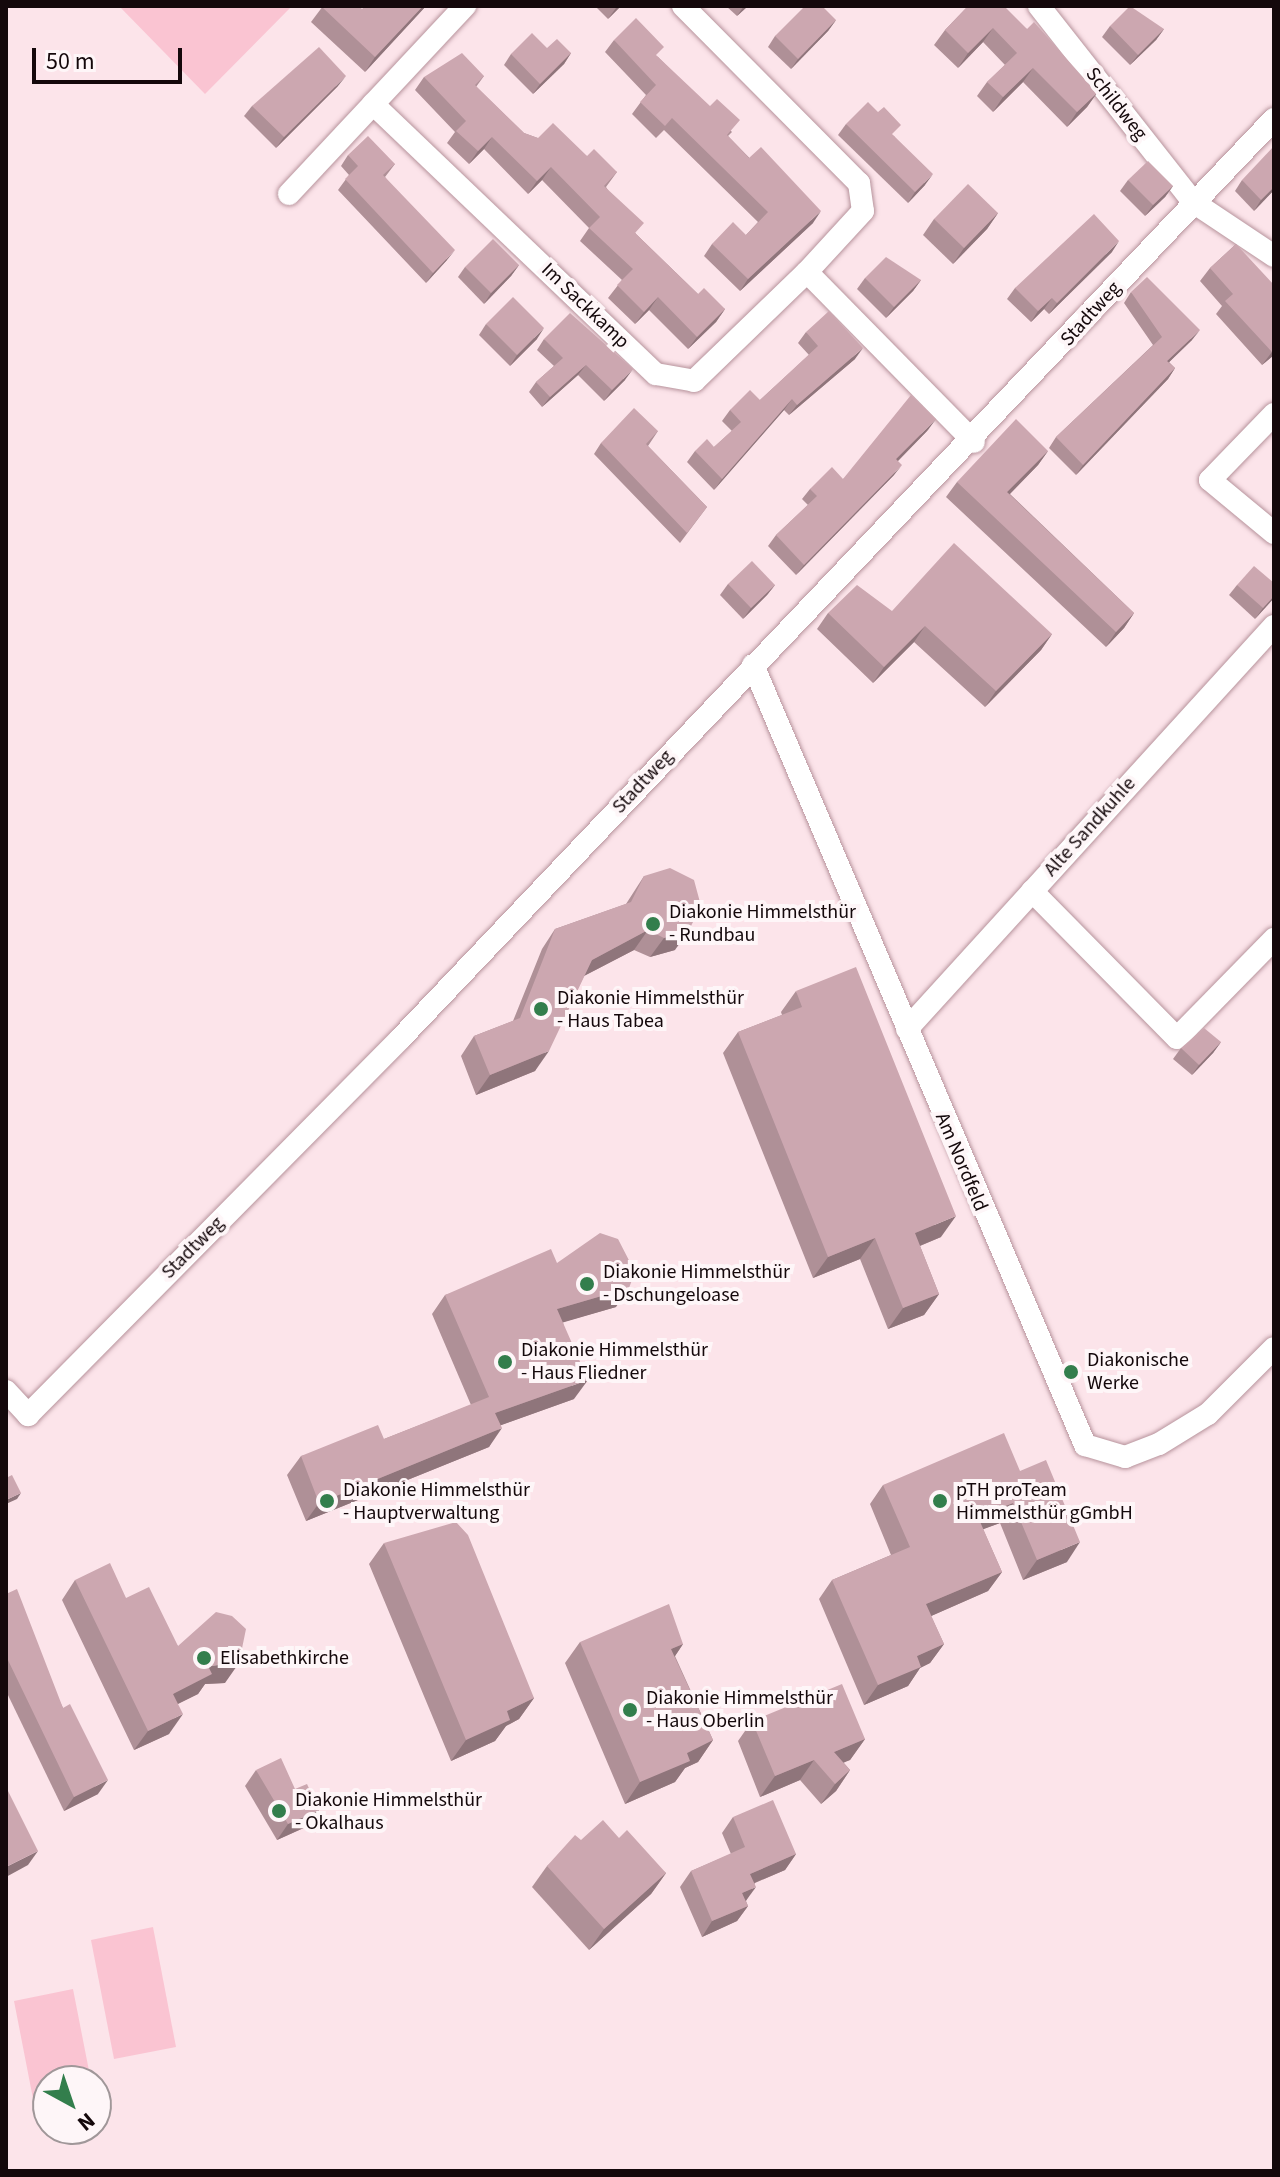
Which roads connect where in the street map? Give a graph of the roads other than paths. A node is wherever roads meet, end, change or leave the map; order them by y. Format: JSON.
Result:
{"nodes":[{"id":1,"x":465,"y":6,"type":"edge"},
{"id":2,"x":683,"y":6,"type":"edge"},
{"id":3,"x":1039,"y":6,"type":"edge"},
{"id":4,"x":373,"y":104,"type":"junction"},
{"id":5,"x":1274,"y":119,"type":"edge"},
{"id":6,"x":289,"y":194,"type":"dead end"},
{"id":7,"x":1193,"y":202,"type":"junction"},
{"id":8,"x":1274,"y":256,"type":"edge"},
{"id":9,"x":807,"y":272,"type":"junction"},
{"id":10,"x":1274,"y":414,"type":"edge"},
{"id":11,"x":974,"y":442,"type":"junction"},
{"id":12,"x":1274,"y":533,"type":"edge"},
{"id":13,"x":1274,"y":626,"type":"edge"},
{"id":14,"x":753,"y":665,"type":"junction"},
{"id":15,"x":1032,"y":891,"type":"junction"},
{"id":16,"x":1274,"y":939,"type":"edge"},
{"id":17,"x":907,"y":1029,"type":"junction"},
{"id":18,"x":1274,"y":1348,"type":"edge"},
{"id":19,"x":6,"y":1391,"type":"edge"}],
"edges":[{"from":1,"to":4,"type":"street"},
{"from":2,"to":9,"type":"street","name":"Im Sackkamp"},
{"from":3,"to":7,"type":"street","name":"Schildweg"},
{"from":4,"to":6,"type":"street"},
{"from":4,"to":9,"type":"street","name":"Im Sackkamp"},
{"from":5,"to":7,"type":"street","name":"Stadtweg"},
{"from":7,"to":8,"type":"street","name":"Schildweg"},
{"from":7,"to":11,"type":"street","name":"Stadtweg"},
{"from":9,"to":11,"type":"street"},
{"from":10,"to":12,"type":"street"},
{"from":11,"to":14,"type":"street","name":"Stadtweg"},
{"from":13,"to":15,"type":"street","name":"Alte Sandkuhle"},
{"from":14,"to":17,"type":"street","name":"Am Nordfeld"},
{"from":14,"to":19,"type":"street","name":"Stadtweg"},
{"from":15,"to":16,"type":"street"},
{"from":15,"to":17,"type":"street","name":"Alte Sandkuhle"},
{"from":17,"to":18,"type":"street","name":"Am Nordfeld"}]}
